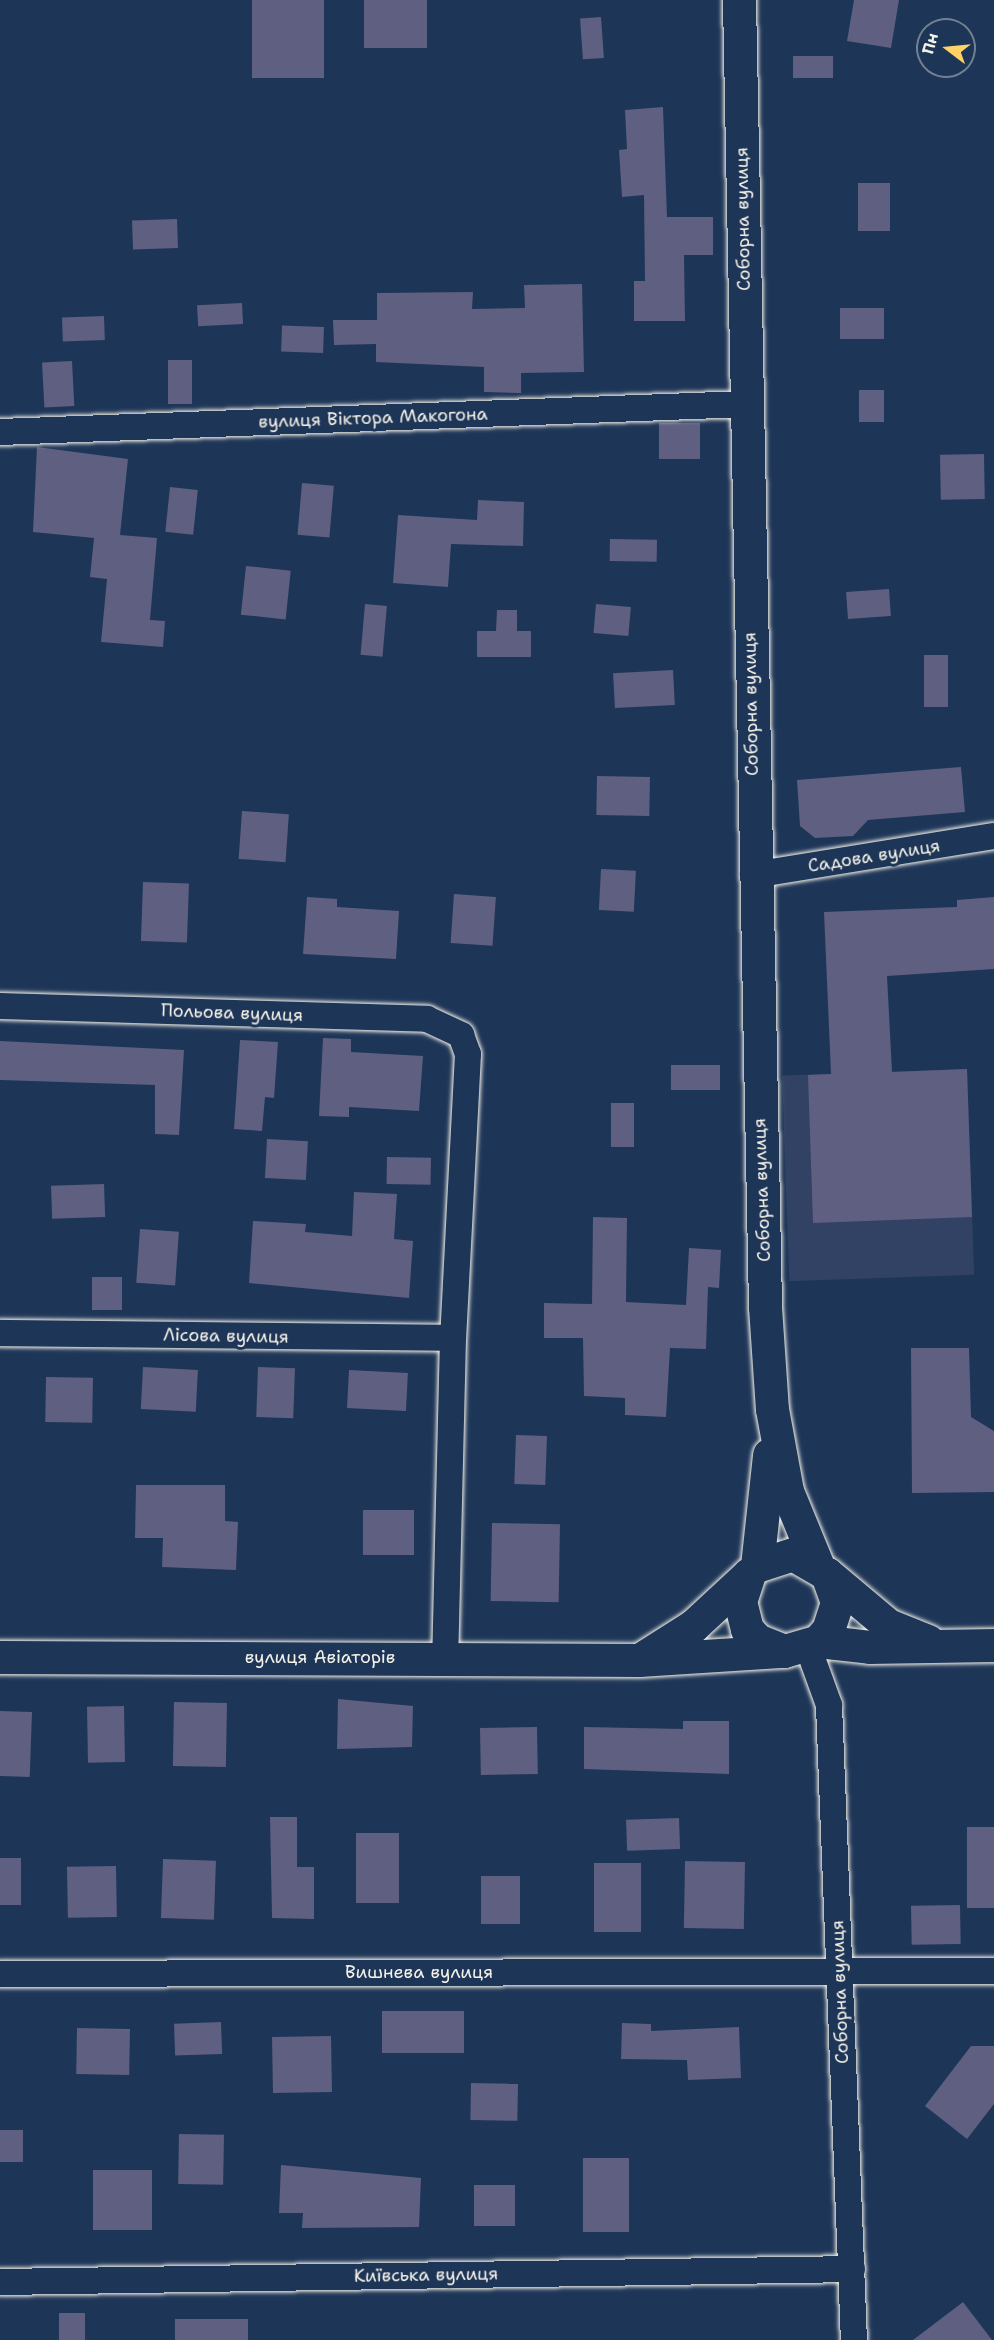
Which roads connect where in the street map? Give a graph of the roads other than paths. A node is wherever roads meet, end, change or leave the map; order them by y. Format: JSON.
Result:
{"nodes":[{"id":1,"x":739,"y":0,"type":"edge"},
{"id":2,"x":746,"y":404,"type":"junction"},
{"id":3,"x":0,"y":432,"type":"edge"},
{"id":4,"x":994,"y":836,"type":"edge"},
{"id":5,"x":753,"y":875,"type":"junction"},
{"id":6,"x":0,"y":1006,"type":"edge"},
{"id":7,"x":0,"y":1333,"type":"edge"},
{"id":8,"x":453,"y":1338,"type":"junction"},
{"id":9,"x":772,"y":1409,"type":"junction"},
{"id":10,"x":822,"y":1569,"type":"junction"},
{"id":11,"x":753,"y":1570,"type":"junction"},
{"id":12,"x":994,"y":1645,"type":"edge"},
{"id":13,"x":803,"y":1646,"type":"junction"},
{"id":14,"x":940,"y":1646,"type":"junction"},
{"id":15,"x":0,"y":1657,"type":"edge"},
{"id":16,"x":445,"y":1658,"type":"junction"},
{"id":17,"x":639,"y":1660,"type":"junction"},
{"id":18,"x":839,"y":1969,"type":"junction"},
{"id":19,"x":994,"y":1971,"type":"edge"},
{"id":20,"x":0,"y":1974,"type":"edge"},
{"id":21,"x":852,"y":2269,"type":"junction"},
{"id":22,"x":0,"y":2282,"type":"edge"},
{"id":23,"x":854,"y":2340,"type":"edge"}],
"edges":[{"from":1,"to":2,"type":"main road","name":"Соборна вулиця"},
{"from":2,"to":3,"type":"street","name":"вулиця Віктора Макогона"},
{"from":2,"to":5,"type":"main road","name":"Соборна вулиця"},
{"from":4,"to":5,"type":"street","name":"Садова вулиця"},
{"from":5,"to":9,"type":"main road","name":"Соборна вулиця"},
{"from":6,"to":8,"type":"street","name":"Польова вулиця"},
{"from":7,"to":8,"type":"street","name":"Лісова вулиця"},
{"from":8,"to":16,"type":"street"},
{"from":9,"to":10,"type":"main road","name":"Соборна вулиця"},
{"from":9,"to":11,"type":"main road","name":"Соборна вулиця"},
{"from":10,"to":11,"type":"main road"},
{"from":10,"to":13,"type":"main road"},
{"from":10,"to":14,"type":"main road"},
{"from":11,"to":13,"type":"main road"},
{"from":11,"to":17,"type":"main road"},
{"from":12,"to":14,"type":"main road","name":"вулиця Авіаторів"},
{"from":13,"to":14,"type":"main road","name":"вулиця Авіаторів"},
{"from":13,"to":17,"type":"main road","name":"вулиця Авіаторів"},
{"from":13,"to":18,"type":"street","name":"Соборна вулиця"},
{"from":15,"to":16,"type":"main road","name":"вулиця Авіаторів"},
{"from":16,"to":17,"type":"main road","name":"вулиця Авіаторів"},
{"from":18,"to":19,"type":"street","name":"Вишнева вулиця"},
{"from":18,"to":20,"type":"street","name":"Вишнева вулиця"},
{"from":18,"to":21,"type":"street","name":"Соборна вулиця"},
{"from":21,"to":22,"type":"street","name":"Київська вулиця"},
{"from":21,"to":23,"type":"street","name":"Соборна вулиця"}]}
